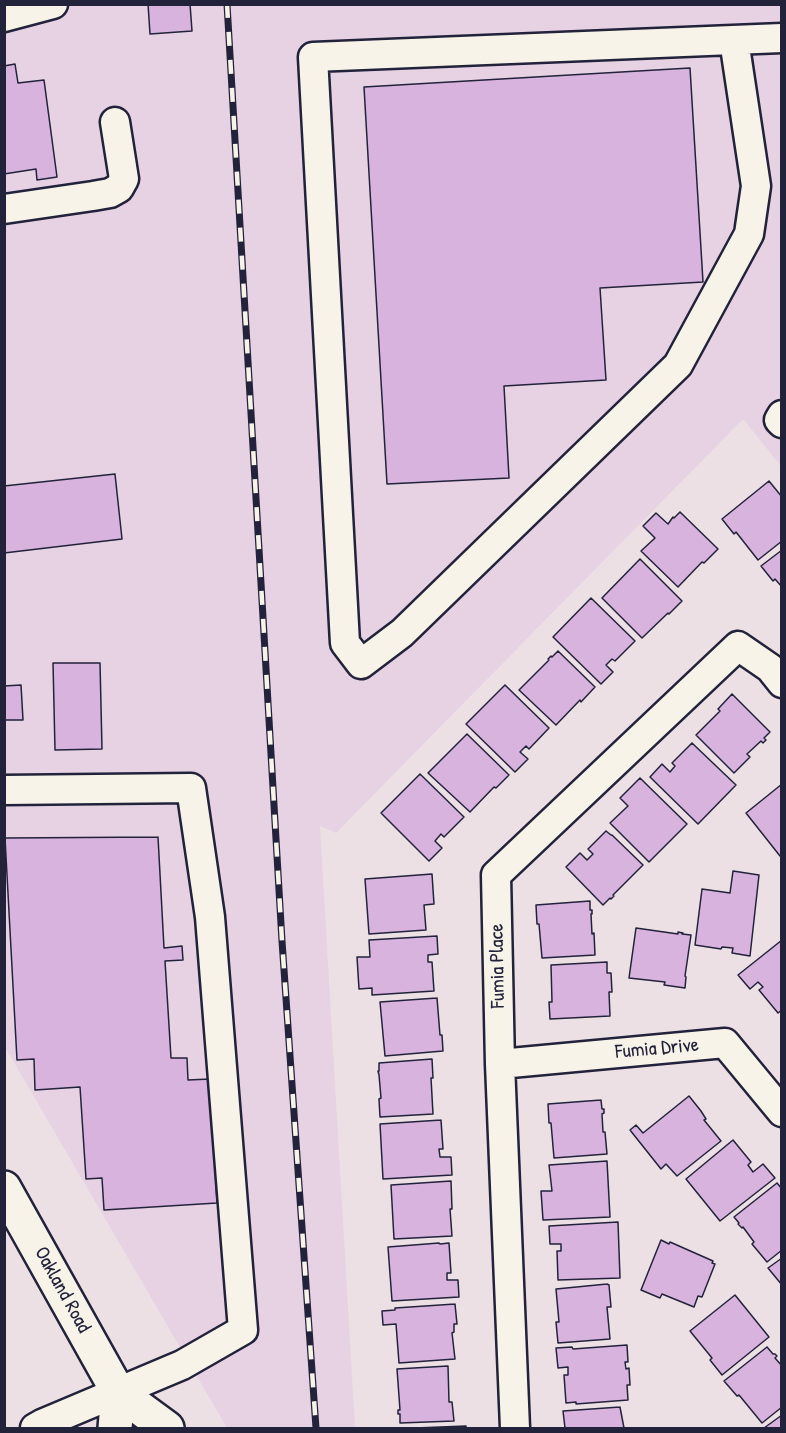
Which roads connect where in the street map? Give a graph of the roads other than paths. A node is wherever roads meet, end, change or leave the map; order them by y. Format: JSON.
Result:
{"nodes":[{"id":1,"x":53,"y":4,"type":"edge"},
{"id":2,"x":4,"y":17,"type":"edge"},
{"id":3,"x":782,"y":38,"type":"edge"},
{"id":4,"x":734,"y":40,"type":"junction"},
{"id":5,"x":115,"y":122,"type":"dead end"},
{"id":6,"x":4,"y":209,"type":"edge"},
{"id":7,"x":782,"y":415,"type":"edge"},
{"id":8,"x":782,"y":423,"type":"edge"},
{"id":9,"x":776,"y":675,"type":"edge"},
{"id":10,"x":4,"y":790,"type":"edge"},
{"id":11,"x":500,"y":1064,"type":"junction"},
{"id":12,"x":782,"y":1112,"type":"edge"},
{"id":13,"x":4,"y":1188,"type":"edge"},
{"id":14,"x":118,"y":1392,"type":"junction"},
{"id":15,"x":35,"y":1428,"type":"edge"},
{"id":16,"x":115,"y":1428,"type":"edge"},
{"id":17,"x":167,"y":1428,"type":"edge"},
{"id":18,"x":515,"y":1428,"type":"edge"}],
"edges":[{"from":1,"to":2,"type":"street"},
{"from":3,"to":4,"type":"street"},
{"from":4,"to":4,"type":"street"},
{"from":5,"to":6,"type":"street"},
{"from":7,"to":8,"type":"street"},
{"from":9,"to":11,"type":"street","name":"Fumia Place"},
{"from":10,"to":14,"type":"street"},
{"from":11,"to":12,"type":"street","name":"Fumia Drive"},
{"from":11,"to":18,"type":"street","name":"Fumia Place"},
{"from":13,"to":14,"type":"main road","name":"Oakland Road"},
{"from":14,"to":15,"type":"street"},
{"from":14,"to":16,"type":"main road"},
{"from":14,"to":17,"type":"main road","name":"Oakland Road"}]}
